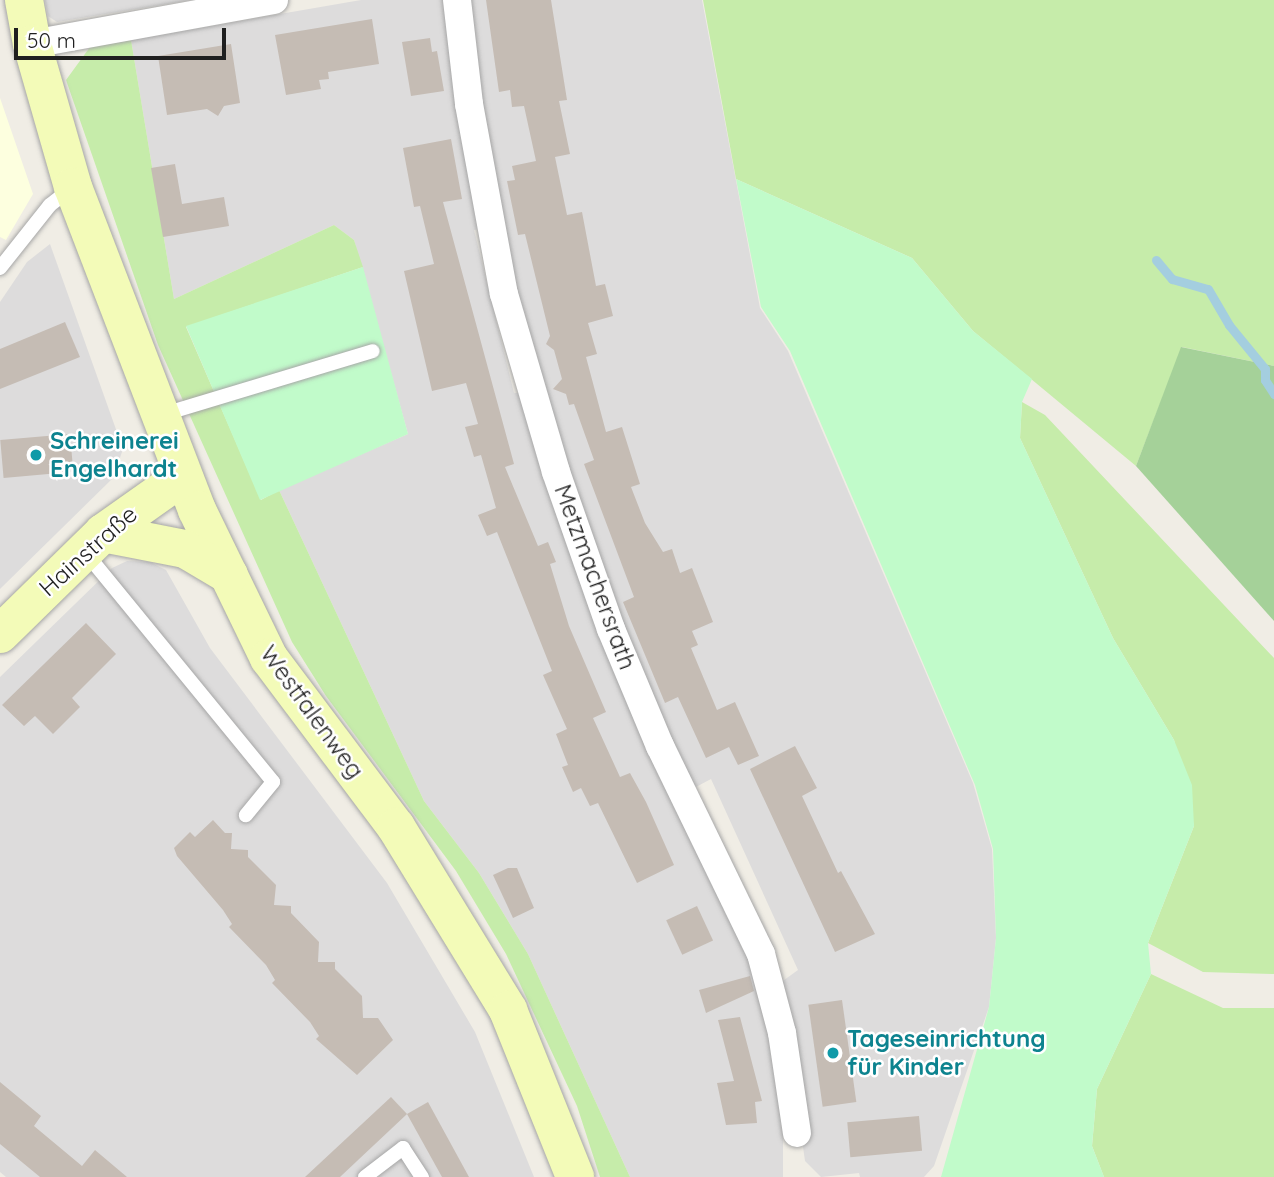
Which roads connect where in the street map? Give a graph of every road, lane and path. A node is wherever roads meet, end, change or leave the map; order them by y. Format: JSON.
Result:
{"nodes":[{"id":1,"x":24,"y":0,"type":"edge"},
{"id":2,"x":274,"y":0,"type":"edge"},
{"id":3,"x":457,"y":0,"type":"edge"},
{"id":4,"x":32,"y":44,"type":"junction"},
{"id":5,"x":73,"y":187,"type":"junction"},
{"id":6,"x":0,"y":268,"type":"edge"},
{"id":7,"x":373,"y":351,"type":"dead end"},
{"id":8,"x":160,"y":416,"type":"junction"},
{"id":9,"x":182,"y":477,"type":"junction"},
{"id":10,"x":94,"y":542,"type":"junction"},
{"id":11,"x":229,"y":575,"type":"junction"},
{"id":12,"x":0,"y":634,"type":"edge"},
{"id":13,"x":246,"y":815,"type":"dead end"},
{"id":14,"x":797,"y":1133,"type":"dead end"},
{"id":15,"x":365,"y":1177,"type":"edge"},
{"id":16,"x":422,"y":1177,"type":"edge"},
{"id":17,"x":575,"y":1177,"type":"edge"}],
"edges":[{"from":1,"to":4,"type":"street","name":"Westfalenweg"},
{"from":2,"to":4,"type":"street"},
{"from":3,"to":14,"type":"street","name":"Metzmachersrath"},
{"from":4,"to":5,"type":"street","name":"Westfalenweg"},
{"from":5,"to":6,"type":"lane"},
{"from":5,"to":8,"type":"street","name":"Westfalenweg"},
{"from":7,"to":8,"type":"lane"},
{"from":8,"to":9,"type":"street","name":"Westfalenweg"},
{"from":9,"to":10,"type":"street","name":"Hainstraße"},
{"from":9,"to":11,"type":"street","name":"Westfalenweg"},
{"from":10,"to":11,"type":"street"},
{"from":10,"to":12,"type":"street","name":"Hainstraße"},
{"from":10,"to":13,"type":"lane"},
{"from":11,"to":17,"type":"street","name":"Westfalenweg"},
{"from":15,"to":16,"type":"lane"}]}
